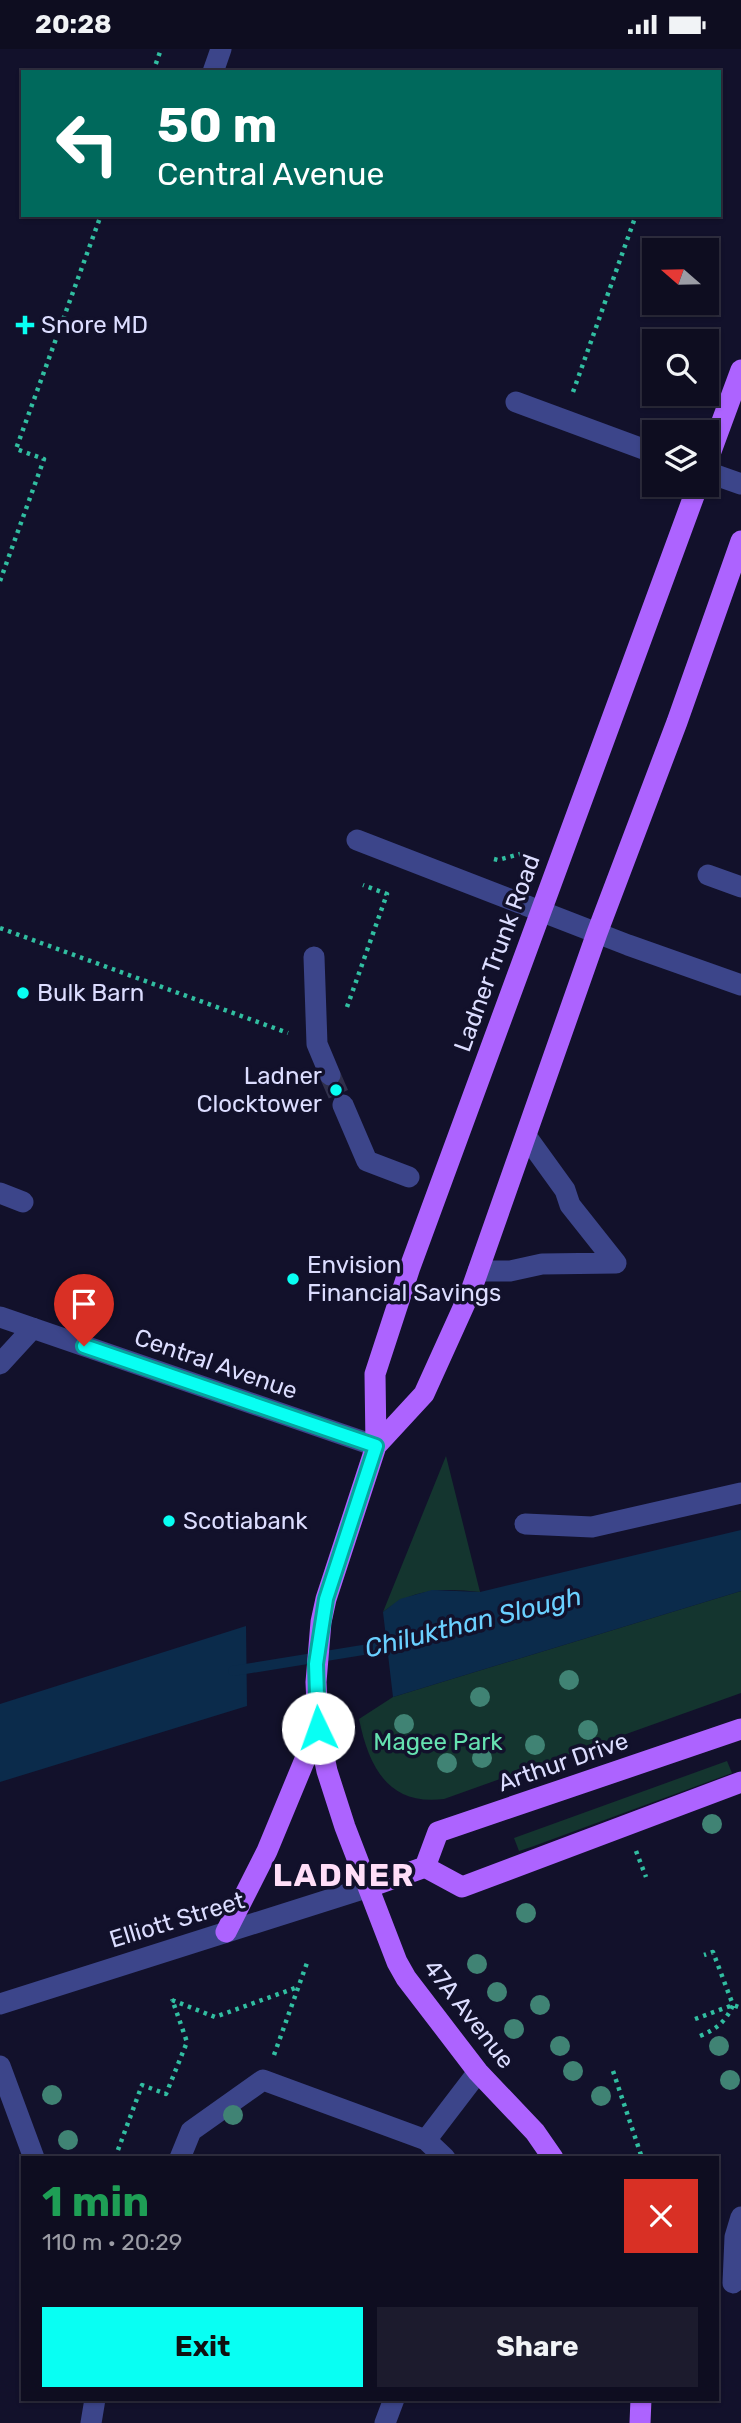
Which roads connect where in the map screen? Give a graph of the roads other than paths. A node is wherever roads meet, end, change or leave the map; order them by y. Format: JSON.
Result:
{"nodes":[{"id":1,"x":221,"y":49,"type":"edge"},
{"id":2,"x":214,"y":70,"type":"edge"},
{"id":3,"x":741,"y":370,"type":"edge"},
{"id":4,"x":516,"y":402,"type":"dead end"},
{"id":5,"x":719,"y":430,"type":"edge"},
{"id":6,"x":642,"y":449,"type":"edge"},
{"id":7,"x":719,"y":476,"type":"edge"},
{"id":8,"x":741,"y":484,"type":"edge"},
{"id":9,"x":694,"y":497,"type":"edge"},
{"id":10,"x":741,"y":541,"type":"edge"},
{"id":11,"x":357,"y":840,"type":"dead end"},
{"id":12,"x":708,"y":875,"type":"dead end"},
{"id":13,"x":741,"y":887,"type":"edge"},
{"id":14,"x":539,"y":911,"type":"junction"},
{"id":15,"x":597,"y":933,"type":"junction"},
{"id":16,"x":314,"y":957,"type":"dead end"},
{"id":17,"x":741,"y":985,"type":"edge"},
{"id":18,"x":331,"y":1075,"type":"tunnel mouth"},
{"id":19,"x":343,"y":1105,"type":"tunnel mouth"},
{"id":20,"x":526,"y":1136,"type":"junction"},
{"id":21,"x":409,"y":1177,"type":"dead end"},
{"id":22,"x":0,"y":1193,"type":"edge"},
{"id":23,"x":23,"y":1202,"type":"dead end"},
{"id":24,"x":478,"y":1271,"type":"junction"},
{"id":25,"x":0,"y":1317,"type":"edge"},
{"id":26,"x":33,"y":1328,"type":"junction"},
{"id":27,"x":0,"y":1364,"type":"edge"},
{"id":28,"x":376,"y":1446,"type":"junction"},
{"id":29,"x":741,"y":1493,"type":"edge"},
{"id":30,"x":525,"y":1524,"type":"dead end"},
{"id":31,"x":318,"y":1728,"type":"junction"},
{"id":32,"x":741,"y":1729,"type":"edge"},
{"id":33,"x":741,"y":1782,"type":"edge"},
{"id":34,"x":425,"y":1867,"type":"junction"},
{"id":35,"x":369,"y":1887,"type":"junction"},
{"id":36,"x":226,"y":1932,"type":"junction"},
{"id":37,"x":0,"y":2004,"type":"edge"},
{"id":38,"x":0,"y":2066,"type":"edge"},
{"id":39,"x":478,"y":2072,"type":"junction"},
{"id":40,"x":426,"y":2140,"type":"junction"},
{"id":41,"x":33,"y":2156,"type":"edge"},
{"id":42,"x":181,"y":2156,"type":"edge"},
{"id":43,"x":444,"y":2156,"type":"edge"},
{"id":44,"x":552,"y":2156,"type":"edge"},
{"id":45,"x":741,"y":2217,"type":"edge"},
{"id":46,"x":730,"y":2283,"type":"edge"},
{"id":47,"x":95,"y":2401,"type":"edge"},
{"id":48,"x":393,"y":2401,"type":"edge"},
{"id":49,"x":641,"y":2401,"type":"edge"},
{"id":50,"x":91,"y":2423,"type":"edge"},
{"id":51,"x":385,"y":2423,"type":"edge"},
{"id":52,"x":640,"y":2423,"type":"edge"}],
"edges":[{"from":1,"to":2,"type":"street"},
{"from":3,"to":5,"type":"main road"},
{"from":4,"to":6,"type":"street"},
{"from":7,"to":8,"type":"street"},
{"from":9,"to":14,"type":"main road","name":"Ladner Trunk Road"},
{"from":10,"to":15,"type":"main road","name":"Ladner Trunk Road"},
{"from":11,"to":14,"type":"street"},
{"from":12,"to":13,"type":"street"},
{"from":14,"to":15,"type":"street"},
{"from":14,"to":28,"type":"main road","name":"Ladner Trunk Road"},
{"from":15,"to":17,"type":"street"},
{"from":15,"to":20,"type":"main road","name":"Ladner Trunk Road"},
{"from":16,"to":18,"type":"street"},
{"from":19,"to":21,"type":"street"},
{"from":20,"to":24,"type":"main road","name":"Ladner Trunk Road"},
{"from":20,"to":24,"type":"street"},
{"from":22,"to":23,"type":"street"},
{"from":24,"to":28,"type":"main road","name":"Ladner Trunk Road"},
{"from":25,"to":26,"type":"street","name":"Central Avenue"},
{"from":26,"to":27,"type":"street"},
{"from":26,"to":28,"type":"street","name":"Central Avenue"},
{"from":28,"to":31,"type":"main road","name":"Ladner Trunk Road"},
{"from":29,"to":30,"type":"street"},
{"from":31,"to":35,"type":"main road","name":"Ladner Trunk Road"},
{"from":31,"to":36,"type":"main road"},
{"from":32,"to":34,"type":"main road","name":"Arthur Drive"},
{"from":33,"to":34,"type":"main road"},
{"from":34,"to":35,"type":"main road"},
{"from":35,"to":36,"type":"street","name":"Elliott Street"},
{"from":35,"to":39,"type":"main road","name":"47A Avenue"},
{"from":36,"to":37,"type":"street","name":"Elliott Street"},
{"from":38,"to":41,"type":"street"},
{"from":39,"to":40,"type":"street"},
{"from":39,"to":44,"type":"main road","name":"47A Avenue"},
{"from":40,"to":42,"type":"street"},
{"from":40,"to":43,"type":"street"},
{"from":45,"to":46,"type":"street"},
{"from":47,"to":50,"type":"street"},
{"from":48,"to":51,"type":"street"},
{"from":49,"to":52,"type":"main road"}]}
